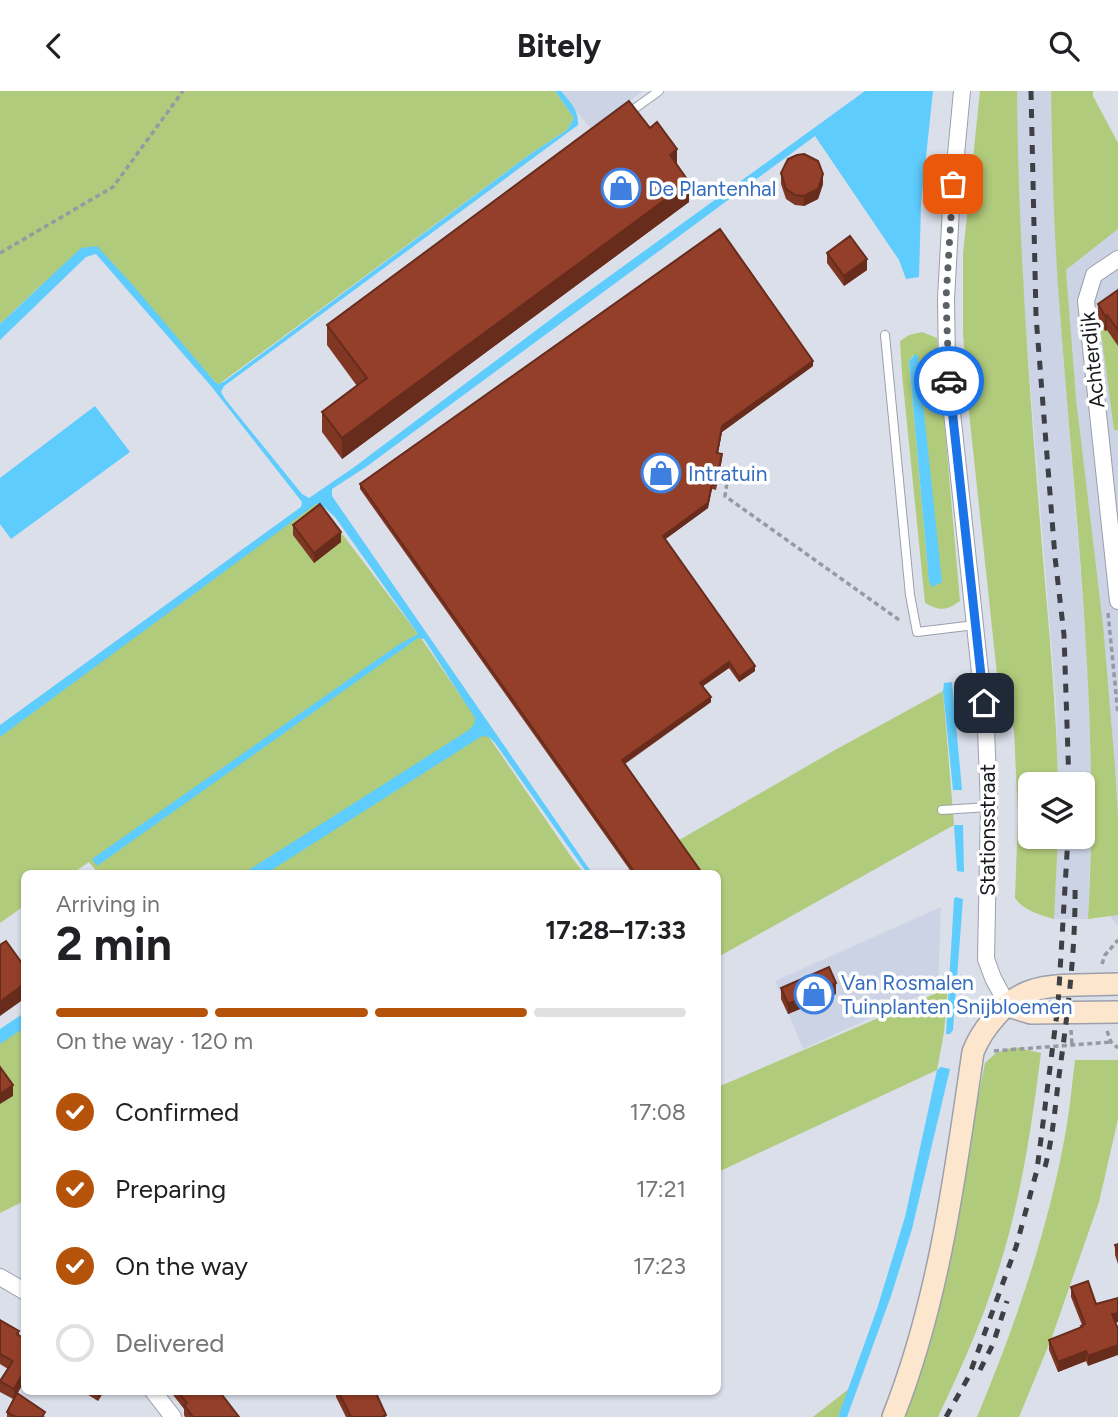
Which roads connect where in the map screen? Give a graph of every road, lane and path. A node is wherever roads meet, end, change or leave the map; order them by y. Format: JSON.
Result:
{"nodes":[{"id":1,"x":183,"y":91,"type":"edge"},
{"id":2,"x":659,"y":91,"type":"edge"},
{"id":3,"x":962,"y":91,"type":"edge"},
{"id":4,"x":617,"y":121,"type":"edge"},
{"id":5,"x":0,"y":253,"type":"edge"},
{"id":6,"x":1118,"y":258,"type":"edge"},
{"id":7,"x":886,"y":335,"type":"dead end"},
{"id":8,"x":719,"y":475,"type":"edge"},
{"id":9,"x":1118,"y":601,"type":"edge"},
{"id":10,"x":976,"y":625,"type":"junction"},
{"id":11,"x":917,"y":632,"type":"junction"},
{"id":12,"x":989,"y":807,"type":"junction"},
{"id":13,"x":942,"y":810,"type":"dead end"},
{"id":14,"x":1118,"y":940,"type":"edge"},
{"id":15,"x":1111,"y":984,"type":"edge"},
{"id":16,"x":1008,"y":1006,"type":"junction"},
{"id":17,"x":1118,"y":1012,"type":"edge"},
{"id":18,"x":1071,"y":1027,"type":"dead end"},
{"id":19,"x":1111,"y":1042,"type":"dead end"},
{"id":20,"x":1072,"y":1045,"type":"junction"},
{"id":21,"x":973,"y":1052,"type":"junction"},
{"id":22,"x":0,"y":1277,"type":"edge"},
{"id":23,"x":21,"y":1289,"type":"edge"},
{"id":24,"x":156,"y":1395,"type":"edge"},
{"id":25,"x":173,"y":1417,"type":"edge"},
{"id":26,"x":893,"y":1417,"type":"edge"}],
"edges":[{"from":1,"to":5,"type":"path"},
{"from":2,"to":4,"type":"lane"},
{"from":3,"to":10,"type":"street","name":"Stationsstraat"},
{"from":6,"to":9,"type":"street","name":"Achterdijk"},
{"from":7,"to":11,"type":"lane"},
{"from":8,"to":11,"type":"path"},
{"from":10,"to":11,"type":"lane"},
{"from":10,"to":12,"type":"street","name":"Stationsstraat"},
{"from":12,"to":13,"type":"lane"},
{"from":12,"to":16,"type":"street","name":"Stationsstraat"},
{"from":14,"to":15,"type":"path"},
{"from":15,"to":16,"type":"street"},
{"from":16,"to":17,"type":"street"},
{"from":16,"to":21,"type":"street"},
{"from":18,"to":20,"type":"path"},
{"from":19,"to":20,"type":"path"},
{"from":20,"to":21,"type":"path"},
{"from":21,"to":26,"type":"street"},
{"from":22,"to":23,"type":"street"},
{"from":24,"to":25,"type":"street"}]}
